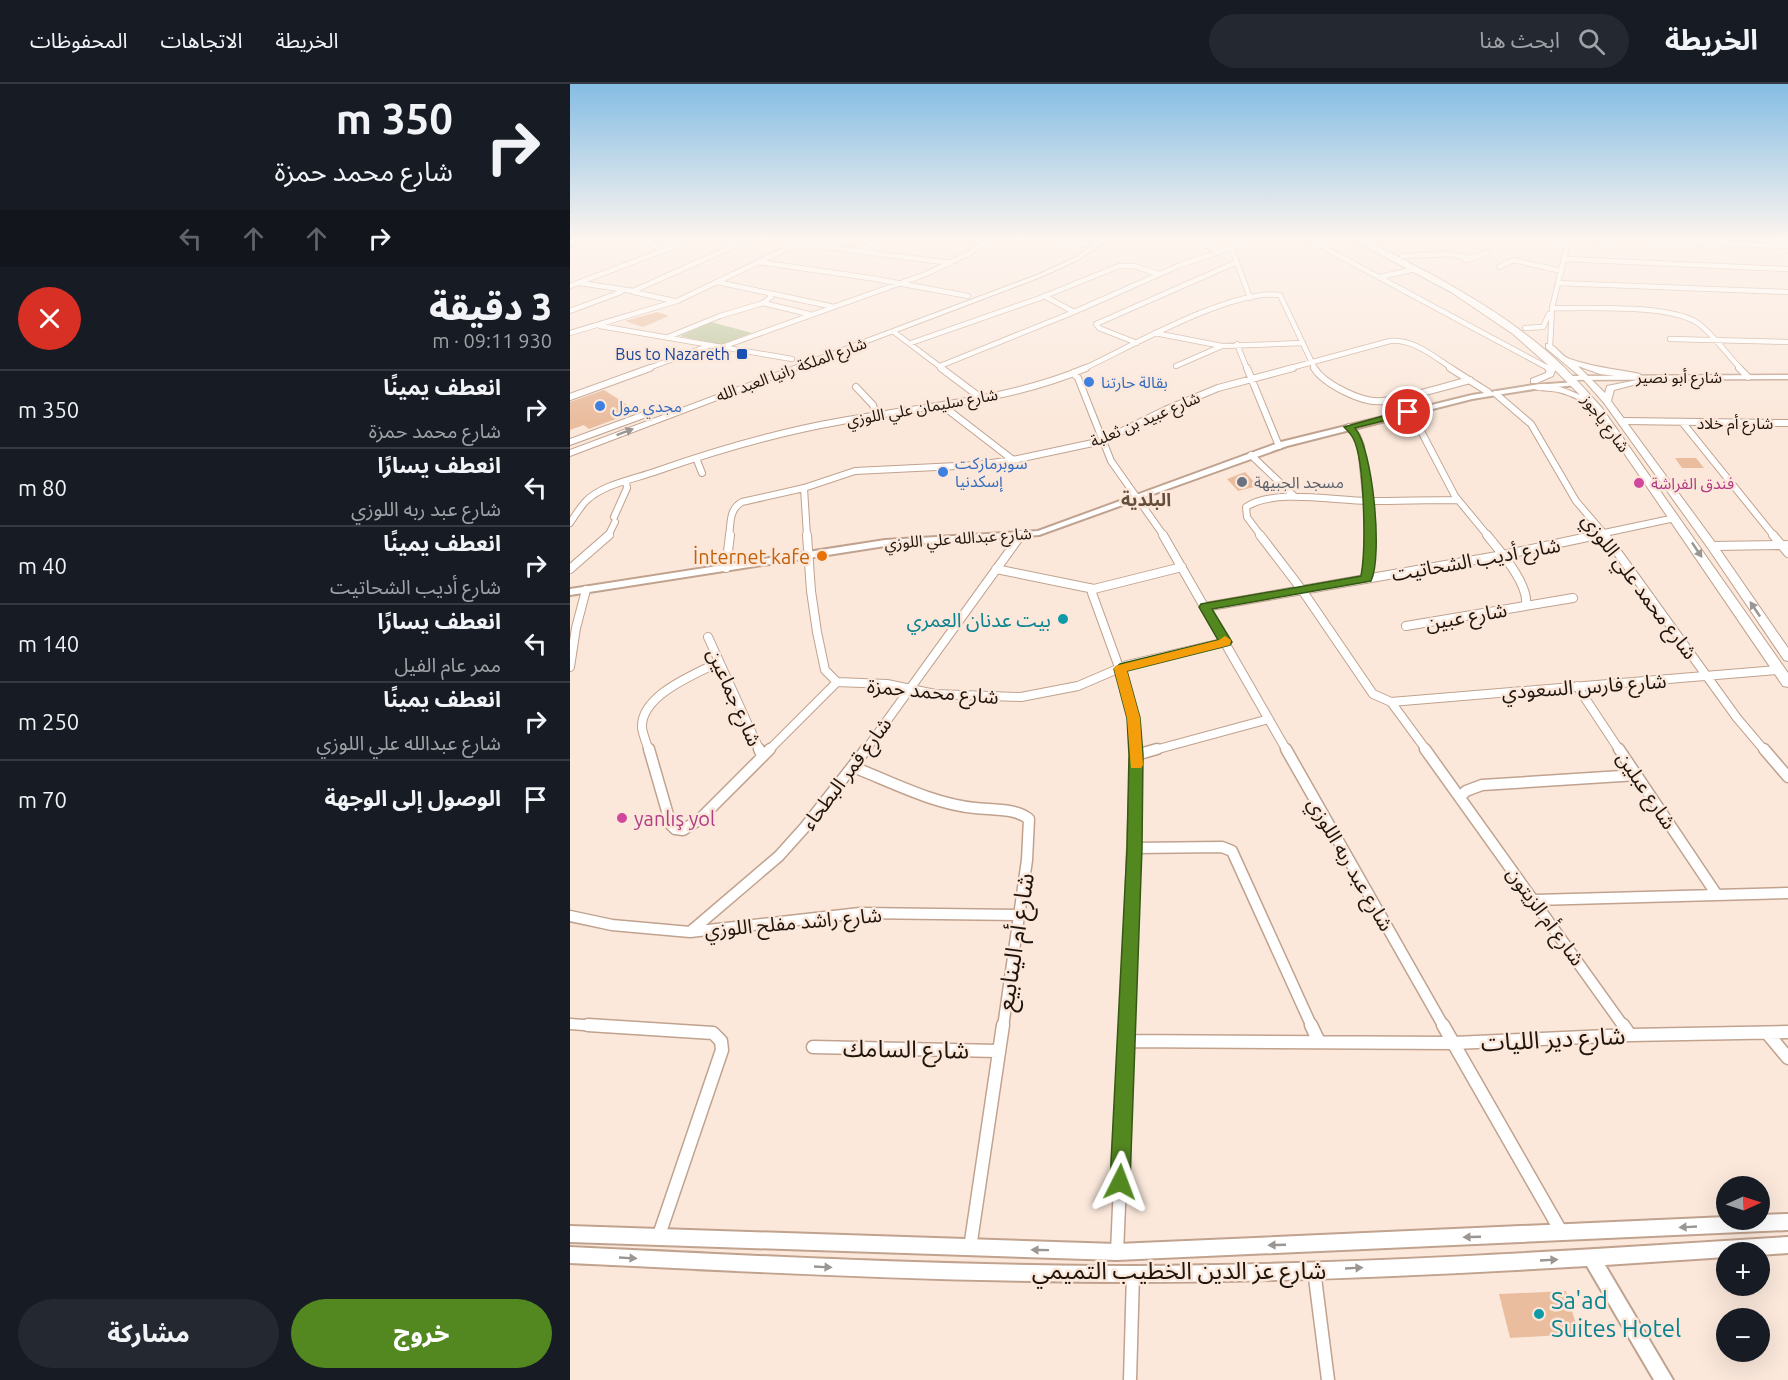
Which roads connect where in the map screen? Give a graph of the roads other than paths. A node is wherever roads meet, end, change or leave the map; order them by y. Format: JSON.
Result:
{"nodes":[{"id":1,"x":603,"y":298,"type":"edge"},
{"id":2,"x":666,"y":298,"type":"edge"},
{"id":3,"x":682,"y":298,"type":"edge"},
{"id":4,"x":769,"y":298,"type":"edge"},
{"id":5,"x":795,"y":298,"type":"edge"},
{"id":6,"x":858,"y":298,"type":"edge"},
{"id":7,"x":961,"y":298,"type":"edge"},
{"id":8,"x":980,"y":298,"type":"edge"},
{"id":9,"x":1037,"y":298,"type":"edge"},
{"id":10,"x":1049,"y":298,"type":"edge"},
{"id":11,"x":1104,"y":298,"type":"edge"},
{"id":12,"x":1154,"y":298,"type":"edge"},
{"id":13,"x":1248,"y":298,"type":"edge"},
{"id":14,"x":1282,"y":298,"type":"edge"},
{"id":15,"x":1420,"y":298,"type":"edge"},
{"id":16,"x":1467,"y":298,"type":"edge"},
{"id":17,"x":1478,"y":298,"type":"edge"},
{"id":18,"x":1555,"y":298,"type":"edge"},
{"id":19,"x":677,"y":301,"type":"junction"},
{"id":20,"x":763,"y":303,"type":"junction"},
{"id":21,"x":835,"y":307,"type":"junction"},
{"id":22,"x":570,"y":310,"type":"edge"},
{"id":23,"x":1552,"y":310,"type":"junction"},
{"id":24,"x":1074,"y":312,"type":"junction"},
{"id":25,"x":811,"y":315,"type":"junction"},
{"id":26,"x":597,"y":325,"type":"junction"},
{"id":27,"x":1525,"y":328,"type":"junction"},
{"id":28,"x":894,"y":332,"type":"junction"},
{"id":29,"x":570,"y":333,"type":"edge"},
{"id":30,"x":1155,"y":333,"type":"junction"},
{"id":31,"x":1533,"y":334,"type":"dead end"},
{"id":32,"x":668,"y":338,"type":"junction"},
{"id":33,"x":1670,"y":339,"type":"dead end"},
{"id":34,"x":1402,"y":340,"type":"joint"},
{"id":35,"x":1541,"y":340,"type":"dead end"},
{"id":36,"x":1715,"y":341,"type":"junction"},
{"id":37,"x":1788,"y":342,"type":"edge"},
{"id":38,"x":912,"y":343,"type":"junction"},
{"id":39,"x":1137,"y":343,"type":"junction"},
{"id":40,"x":1302,"y":343,"type":"junction"},
{"id":41,"x":1241,"y":344,"type":"junction"},
{"id":42,"x":712,"y":345,"type":"junction"},
{"id":43,"x":1222,"y":346,"type":"junction"},
{"id":44,"x":723,"y":347,"type":"junction"},
{"id":45,"x":1550,"y":347,"type":"junction"},
{"id":46,"x":1558,"y":354,"type":"junction"},
{"id":47,"x":1548,"y":357,"type":"junction"},
{"id":48,"x":792,"y":359,"type":"junction"},
{"id":49,"x":1312,"y":362,"type":"junction"},
{"id":50,"x":940,"y":366,"type":"junction"},
{"id":51,"x":1176,"y":366,"type":"dead end"},
{"id":52,"x":1552,"y":370,"type":"junction"},
{"id":53,"x":1073,"y":373,"type":"junction"},
{"id":54,"x":1253,"y":377,"type":"junction"},
{"id":55,"x":1748,"y":377,"type":"junction"},
{"id":56,"x":1788,"y":377,"type":"edge"},
{"id":57,"x":1635,"y":379,"type":"junction"},
{"id":58,"x":1470,"y":380,"type":"junction"},
{"id":59,"x":1589,"y":380,"type":"junction"},
{"id":60,"x":1573,"y":381,"type":"junction"},
{"id":61,"x":1788,"y":382,"type":"edge"},
{"id":62,"x":1534,"y":384,"type":"junction"},
{"id":63,"x":856,"y":387,"type":"dead end"},
{"id":64,"x":1492,"y":393,"type":"junction"},
{"id":65,"x":570,"y":397,"type":"edge"},
{"id":66,"x":981,"y":398,"type":"junction"},
{"id":67,"x":1607,"y":401,"type":"junction"},
{"id":68,"x":943,"y":406,"type":"junction"},
{"id":69,"x":1599,"y":410,"type":"junction"},
{"id":70,"x":1410,"y":412,"type":"junction"},
{"id":71,"x":876,"y":415,"type":"junction"},
{"id":72,"x":1622,"y":421,"type":"junction"},
{"id":73,"x":1682,"y":422,"type":"junction"},
{"id":74,"x":1788,"y":423,"type":"edge"},
{"id":75,"x":1349,"y":427,"type":"junction"},
{"id":76,"x":1102,"y":441,"type":"junction"},
{"id":77,"x":570,"y":442,"type":"edge"},
{"id":78,"x":1279,"y":446,"type":"junction"},
{"id":79,"x":570,"y":453,"type":"edge"},
{"id":80,"x":1251,"y":455,"type":"junction"},
{"id":81,"x":696,"y":458,"type":"junction"},
{"id":82,"x":1013,"y":460,"type":"junction"},
{"id":83,"x":702,"y":473,"type":"dead end"},
{"id":84,"x":626,"y":481,"type":"junction"},
{"id":85,"x":804,"y":488,"type":"junction"},
{"id":86,"x":1295,"y":496,"type":"junction"},
{"id":87,"x":1137,"y":497,"type":"junction"},
{"id":88,"x":1457,"y":500,"type":"junction"},
{"id":89,"x":1368,"y":501,"type":"junction"},
{"id":90,"x":1675,"y":518,"type":"junction"},
{"id":91,"x":571,"y":519,"type":"edge"},
{"id":92,"x":1605,"y":533,"type":"junction"},
{"id":93,"x":1020,"y":535,"type":"junction"},
{"id":94,"x":1785,"y":545,"type":"edge"},
{"id":95,"x":1712,"y":546,"type":"junction"},
{"id":96,"x":1788,"y":553,"type":"edge"},
{"id":97,"x":810,"y":555,"type":"junction"},
{"id":98,"x":1503,"y":555,"type":"junction"},
{"id":99,"x":1182,"y":567,"type":"junction"},
{"id":100,"x":726,"y":568,"type":"junction"},
{"id":101,"x":570,"y":569,"type":"edge"},
{"id":102,"x":996,"y":569,"type":"junction"},
{"id":103,"x":1367,"y":579,"type":"junction"},
{"id":104,"x":1094,"y":589,"type":"junction"},
{"id":105,"x":586,"y":590,"type":"junction"},
{"id":106,"x":1302,"y":590,"type":"junction"},
{"id":107,"x":570,"y":592,"type":"edge"},
{"id":108,"x":1573,"y":598,"type":"dead end"},
{"id":109,"x":1526,"y":605,"type":"junction"},
{"id":110,"x":1205,"y":607,"type":"junction"},
{"id":111,"x":1406,"y":626,"type":"dead end"},
{"id":112,"x":573,"y":629,"type":"edge"},
{"id":113,"x":708,"y":637,"type":"dead end"},
{"id":114,"x":1226,"y":642,"type":"junction"},
{"id":115,"x":1788,"y":657,"type":"edge"},
{"id":116,"x":719,"y":662,"type":"junction"},
{"id":117,"x":570,"y":667,"type":"edge"},
{"id":118,"x":1120,"y":669,"type":"junction"},
{"id":119,"x":1777,"y":670,"type":"junction"},
{"id":120,"x":1707,"y":677,"type":"junction"},
{"id":121,"x":837,"y":682,"type":"junction"},
{"id":122,"x":1788,"y":683,"type":"edge"},
{"id":123,"x":1577,"y":686,"type":"junction"},
{"id":124,"x":910,"y":688,"type":"junction"},
{"id":125,"x":1391,"y":702,"type":"junction"},
{"id":126,"x":1269,"y":719,"type":"junction"},
{"id":127,"x":1136,"y":755,"type":"junction"},
{"id":128,"x":762,"y":756,"type":"junction"},
{"id":129,"x":853,"y":767,"type":"junction"},
{"id":130,"x":1637,"y":775,"type":"junction"},
{"id":131,"x":1788,"y":777,"type":"edge"},
{"id":132,"x":1460,"y":797,"type":"junction"},
{"id":133,"x":1134,"y":848,"type":"junction"},
{"id":134,"x":1788,"y":893,"type":"edge"},
{"id":135,"x":1718,"y":895,"type":"junction"},
{"id":136,"x":1535,"y":900,"type":"junction"},
{"id":137,"x":1018,"y":915,"type":"junction"},
{"id":138,"x":570,"y":916,"type":"edge"},
{"id":139,"x":690,"y":932,"type":"junction"},
{"id":140,"x":570,"y":1024,"type":"edge"},
{"id":141,"x":1788,"y":1032,"type":"edge"},
{"id":142,"x":1767,"y":1033,"type":"junction"},
{"id":143,"x":1630,"y":1035,"type":"junction"},
{"id":144,"x":1126,"y":1041,"type":"junction"},
{"id":145,"x":1319,"y":1042,"type":"junction"},
{"id":146,"x":1454,"y":1043,"type":"junction"},
{"id":147,"x":813,"y":1047,"type":"dead end"},
{"id":148,"x":998,"y":1051,"type":"junction"},
{"id":149,"x":1788,"y":1058,"type":"edge"},
{"id":150,"x":1788,"y":1222,"type":"edge"},
{"id":151,"x":1562,"y":1233,"type":"junction"},
{"id":152,"x":570,"y":1234,"type":"edge"},
{"id":153,"x":658,"y":1238,"type":"junction"},
{"id":154,"x":1788,"y":1245,"type":"edge"},
{"id":155,"x":970,"y":1248,"type":"junction"},
{"id":156,"x":1117,"y":1252,"type":"junction"},
{"id":157,"x":570,"y":1255,"type":"edge"},
{"id":158,"x":1592,"y":1258,"type":"junction"},
{"id":159,"x":1314,"y":1270,"type":"junction"},
{"id":160,"x":1133,"y":1274,"type":"junction"},
{"id":161,"x":1130,"y":1380,"type":"edge"},
{"id":162,"x":1328,"y":1380,"type":"edge"},
{"id":163,"x":1664,"y":1380,"type":"edge"}],
"edges":[{"from":1,"to":22,"type":"street"},
{"from":2,"to":19,"type":"street"},
{"from":3,"to":19,"type":"street"},
{"from":4,"to":20,"type":"street"},
{"from":5,"to":21,"type":"street"},
{"from":6,"to":21,"type":"street"},
{"from":7,"to":48,"type":"main road","name":"شارع الملكة رانيا العبد الله"},
{"from":8,"to":28,"type":"main road","name":"شارع الملكة رانيا العبد الله"},
{"from":9,"to":38,"type":"street"},
{"from":10,"to":24,"type":"street"},
{"from":11,"to":24,"type":"street"},
{"from":12,"to":39,"type":"street"},
{"from":13,"to":30,"type":"street","name":"شارع سليمان علي اللوزي"},
{"from":14,"to":40,"type":"street","name":"شارع سليمان علي اللوزي"},
{"from":15,"to":52,"type":"street"},
{"from":16,"to":47,"type":"main road","name":"شارع ياجوز"},
{"from":17,"to":27,"type":"main road"},
{"from":18,"to":23,"type":"street"},
{"from":19,"to":26,"type":"street"},
{"from":20,"to":25,"type":"street"},
{"from":20,"to":32,"type":"street"},
{"from":21,"to":25,"type":"street"},
{"from":23,"to":27,"type":"street"},
{"from":23,"to":36,"type":"street"},
{"from":23,"to":45,"type":"street"},
{"from":24,"to":50,"type":"street"},
{"from":25,"to":44,"type":"street"},
{"from":26,"to":29,"type":"street"},
{"from":26,"to":32,"type":"street"},
{"from":27,"to":31,"type":"main road"},
{"from":28,"to":38,"type":"street"},
{"from":79,"to":28,"type":"main road","name":"شارع الملكة رانيا العبد الله","one_way":true},
{"from":30,"to":39,"type":"street","name":"شارع سليمان علي اللوزي"},
{"from":30,"to":43,"type":"street"},
{"from":32,"to":42,"type":"street"},
{"from":33,"to":36,"type":"street"},
{"from":34,"to":49,"type":"street","name":"شارع عبيد بن ثعلبة"},
{"from":34,"to":58,"type":"street","name":"شارع محمد علي اللوزي"},
{"from":35,"to":45,"type":"main road","name":"شارع ياجوز"},
{"from":36,"to":37,"type":"street"},
{"from":36,"to":55,"type":"street"},
{"from":38,"to":50,"type":"street"},
{"from":39,"to":53,"type":"street","name":"شارع سليمان علي اللوزي"},
{"from":40,"to":41,"type":"street"},
{"from":40,"to":49,"type":"street"},
{"from":41,"to":43,"type":"street"},
{"from":41,"to":54,"type":"street"},
{"from":42,"to":44,"type":"street"},
{"from":42,"to":65,"type":"street"},
{"from":43,"to":51,"type":"street"},
{"from":44,"to":48,"type":"street"},
{"from":45,"to":46,"type":"main road","name":"شارع ياجوز"},
{"from":46,"to":57,"type":"main road"},
{"from":46,"to":59,"type":"main road","name":"شارع ياجوز"},
{"from":47,"to":52,"type":"main road"},
{"from":47,"to":60,"type":"main road","name":"شارع ياجوز"},
{"from":48,"to":77,"type":"main road","name":"شارع الملكة رانيا العبد الله"},
{"from":49,"to":54,"type":"street","name":"شارع عبيد بن ثعلبة"},
{"from":49,"to":58,"type":"street"},
{"from":50,"to":66,"type":"street"},
{"from":52,"to":62,"type":"main road"},
{"from":53,"to":66,"type":"street","name":"شارع سليمان علي اللوزي"},
{"from":53,"to":76,"type":"street","name":"شارع عبد ربه اللوزي"},
{"from":54,"to":76,"type":"street","name":"شارع عبيد بن ثعلبة"},
{"from":54,"to":78,"type":"street"},
{"from":55,"to":56,"type":"main road","name":"شارع أبو نصير"},
{"from":55,"to":57,"type":"main road","name":"شارع أبو نصير"},
{"from":57,"to":59,"type":"main road","name":"شارع أبو نصير"},
{"from":57,"to":61,"type":"main road","name":"شارع أبو نصير"},
{"from":57,"to":67,"type":"main road"},
{"from":58,"to":64,"type":"street","name":"شارع محمد علي اللوزي"},
{"from":59,"to":60,"type":"main road","name":"شارع أبو نصير"},
{"from":59,"to":67,"type":"main road","name":"شارع ياجوز"},
{"from":60,"to":62,"type":"street","name":"شارع عبدالله علي اللوزي"},
{"from":60,"to":69,"type":"main road","name":"شارع ياجوز"},
{"from":62,"to":64,"type":"street","name":"شارع عبدالله علي اللوزي"},
{"from":62,"to":69,"type":"main road"},
{"from":63,"to":71,"type":"street"},
{"from":64,"to":70,"type":"street","name":"شارع عبدالله علي اللوزي"},
{"from":64,"to":92,"type":"street","name":"شارع محمد علي اللوزي"},
{"from":66,"to":68,"type":"street","name":"شارع سليمان علي اللوزي"},
{"from":67,"to":72,"type":"main road","name":"شارع ياجوز"},
{"from":68,"to":71,"type":"street","name":"شارع سليمان علي اللوزي"},
{"from":68,"to":82,"type":"street"},
{"from":69,"to":90,"type":"main road","name":"شارع ياجوز"},
{"from":70,"to":75,"type":"street","name":"شارع عبدالله علي اللوزي"},
{"from":70,"to":88,"type":"street"},
{"from":71,"to":81,"type":"street","name":"شارع سليمان علي اللوزي"},
{"from":72,"to":73,"type":"street","name":"شارع أم خلاد"},
{"from":72,"to":95,"type":"main road","name":"شارع ياجوز"},
{"from":73,"to":74,"type":"street","name":"شارع أم خلاد"},
{"from":73,"to":94,"type":"street","name":"شارع أم خلاد"},
{"from":75,"to":78,"type":"street","name":"شارع عبدالله علي اللوزي"},
{"from":75,"to":89,"type":"street"},
{"from":76,"to":82,"type":"street","name":"شارع عبيد بن ثعلبة"},
{"from":76,"to":87,"type":"street","name":"شارع عبد ربه اللوزي"},
{"from":78,"to":80,"type":"street","name":"شارع عبدالله علي اللوزي"},
{"from":80,"to":86,"type":"street"},
{"from":80,"to":87,"type":"street","name":"شارع عبدالله علي اللوزي"},
{"from":81,"to":83,"type":"street"},
{"from":81,"to":84,"type":"street","name":"شارع سليمان علي اللوزي"},
{"from":82,"to":85,"type":"street","name":"شارع عبيد بن ثعلبة"},
{"from":84,"to":91,"type":"street","name":"شارع سليمان علي اللوزي"},
{"from":84,"to":101,"type":"street"},
{"from":85,"to":97,"type":"street"},
{"from":85,"to":100,"type":"street","name":"شارع عبيد بن ثعلبة"},
{"from":86,"to":89,"type":"street"},
{"from":86,"to":106,"type":"street","name":"شارع أم الزيتون"},
{"from":87,"to":93,"type":"street","name":"شارع عبدالله علي اللوزي"},
{"from":87,"to":99,"type":"street","name":"شارع عبد ربه اللوزي"},
{"from":88,"to":89,"type":"street"},
{"from":88,"to":98,"type":"street"},
{"from":89,"to":103,"type":"street"},
{"from":90,"to":92,"type":"street","name":"شارع أديب الشحاتيت"},
{"from":90,"to":119,"type":"main road","name":"شارع ياجوز","one_way":true},
{"from":92,"to":98,"type":"street","name":"شارع أديب الشحاتيت"},
{"from":92,"to":120,"type":"street","name":"شارع محمد علي اللوزي"},
{"from":93,"to":97,"type":"street","name":"شارع عبدالله علي اللوزي"},
{"from":93,"to":102,"type":"street","name":"شارع قمر البطحاء"},
{"from":94,"to":95,"type":"street"},
{"from":94,"to":96,"type":"street","name":"شارع أم خلاد"},
{"from":115,"to":95,"type":"main road","name":"شارع ياجوز","one_way":true},
{"from":97,"to":100,"type":"street","name":"شارع عبدالله علي اللوزي"},
{"from":97,"to":121,"type":"street"},
{"from":98,"to":103,"type":"street","name":"شارع أديب الشحاتيت"},
{"from":98,"to":109,"type":"street","name":"شارع عبين"},
{"from":99,"to":104,"type":"street"},
{"from":99,"to":110,"type":"street","name":"شارع عبد ربه اللوزي"},
{"from":100,"to":105,"type":"street","name":"شارع عبدالله علي اللوزي"},
{"from":102,"to":104,"type":"street"},
{"from":102,"to":124,"type":"street","name":"شارع قمر البطحاء"},
{"from":103,"to":106,"type":"street","name":"شارع أديب الشحاتيت"},
{"from":104,"to":118,"type":"street"},
{"from":105,"to":107,"type":"street","name":"شارع عبدالله علي اللوزي"},
{"from":105,"to":112,"type":"street"},
{"from":106,"to":110,"type":"street","name":"شارع أديب الشحاتيت"},
{"from":106,"to":125,"type":"street","name":"شارع أم الزيتون"},
{"from":108,"to":109,"type":"street","name":"شارع عبين"},
{"from":109,"to":111,"type":"street","name":"شارع عبين"},
{"from":110,"to":114,"type":"street","name":"شارع عبد ربه اللوزي"},
{"from":112,"to":117,"type":"street"},
{"from":113,"to":116,"type":"street","name":"شارع جماعين"},
{"from":114,"to":118,"type":"street","name":"شارع محمد حمزة"},
{"from":114,"to":126,"type":"street","name":"شارع عبد ربه اللوزي"},
{"from":116,"to":128,"type":"street","name":"شارع جماعين"},
{"from":116,"to":128,"type":"street"},
{"from":118,"to":124,"type":"street","name":"شارع محمد حمزة"},
{"from":118,"to":127,"type":"street"},
{"from":119,"to":120,"type":"street","name":"شارع فارس السعودي"},
{"from":119,"to":122,"type":"main road","name":"شارع ياجوز"},
{"from":120,"to":123,"type":"street","name":"شارع فارس السعودي"},
{"from":120,"to":131,"type":"street","name":"شارع محمد علي اللوزي"},
{"from":121,"to":124,"type":"street","name":"شارع محمد حمزة"},
{"from":121,"to":128,"type":"street"},
{"from":123,"to":125,"type":"street","name":"شارع فارس السعودي"},
{"from":123,"to":130,"type":"street","name":"شارع عبلين"},
{"from":124,"to":129,"type":"street","name":"شارع قمر البطحاء"},
{"from":125,"to":132,"type":"street","name":"شارع أم الزيتون"},
{"from":126,"to":127,"type":"street"},
{"from":126,"to":146,"type":"street","name":"شارع عبد ربه اللوزي"},
{"from":127,"to":133,"type":"street"},
{"from":129,"to":137,"type":"street","name":"شارع أم الينابيع"},
{"from":129,"to":139,"type":"street","name":"شارع قمر البطحاء"},
{"from":130,"to":132,"type":"street"},
{"from":130,"to":135,"type":"street","name":"شارع عبلين"},
{"from":132,"to":136,"type":"street","name":"شارع أم الزيتون"},
{"from":133,"to":144,"type":"street"},
{"from":133,"to":145,"type":"street"},
{"from":134,"to":135,"type":"street"},
{"from":135,"to":136,"type":"street"},
{"from":136,"to":143,"type":"street","name":"شارع أم الزيتون"},
{"from":137,"to":139,"type":"street","name":"شارع راشد مفلح اللوزي"},
{"from":137,"to":148,"type":"street","name":"شارع أم الينابيع"},
{"from":138,"to":139,"type":"street","name":"شارع راشد مفلح اللوزي"},
{"from":140,"to":153,"type":"street"},
{"from":141,"to":142,"type":"street","name":"شارع دير الليات"},
{"from":142,"to":143,"type":"street","name":"شارع دير الليات"},
{"from":142,"to":149,"type":"street"},
{"from":143,"to":146,"type":"street","name":"شارع دير الليات"},
{"from":144,"to":145,"type":"street","name":"شارع دير الليات"},
{"from":144,"to":156,"type":"street"},
{"from":145,"to":146,"type":"street","name":"شارع دير الليات"},
{"from":146,"to":151,"type":"street","name":"شارع عبد ربه اللوزي"},
{"from":147,"to":148,"type":"street","name":"شارع السامك"},
{"from":148,"to":155,"type":"street","name":"شارع أم الينابيع"},
{"from":150,"to":151,"type":"street","name":"شارع عز الدين الخطيب التميمي","one_way":true},
{"from":151,"to":156,"type":"street","name":"شارع عز الدين الخطيب التميمي","one_way":true},
{"from":152,"to":153,"type":"street","name":"شارع عز الدين الخطيب التميمي"},
{"from":153,"to":155,"type":"street","name":"شارع عز الدين الخطيب التميمي"},
{"from":154,"to":158,"type":"street","name":"شارع عز الدين الخطيب التميمي"},
{"from":156,"to":155,"type":"street","name":"شارع عز الدين الخطيب التميمي","one_way":true},
{"from":157,"to":160,"type":"street","name":"شارع عز الدين الخطيب التميمي","one_way":true},
{"from":159,"to":158,"type":"street","name":"شارع عز الدين الخطيب التميمي","one_way":true},
{"from":158,"to":163,"type":"street"},
{"from":159,"to":160,"type":"street","name":"شارع عز الدين الخطيب التميمي"},
{"from":159,"to":162,"type":"street"},
{"from":160,"to":161,"type":"street"}]}
